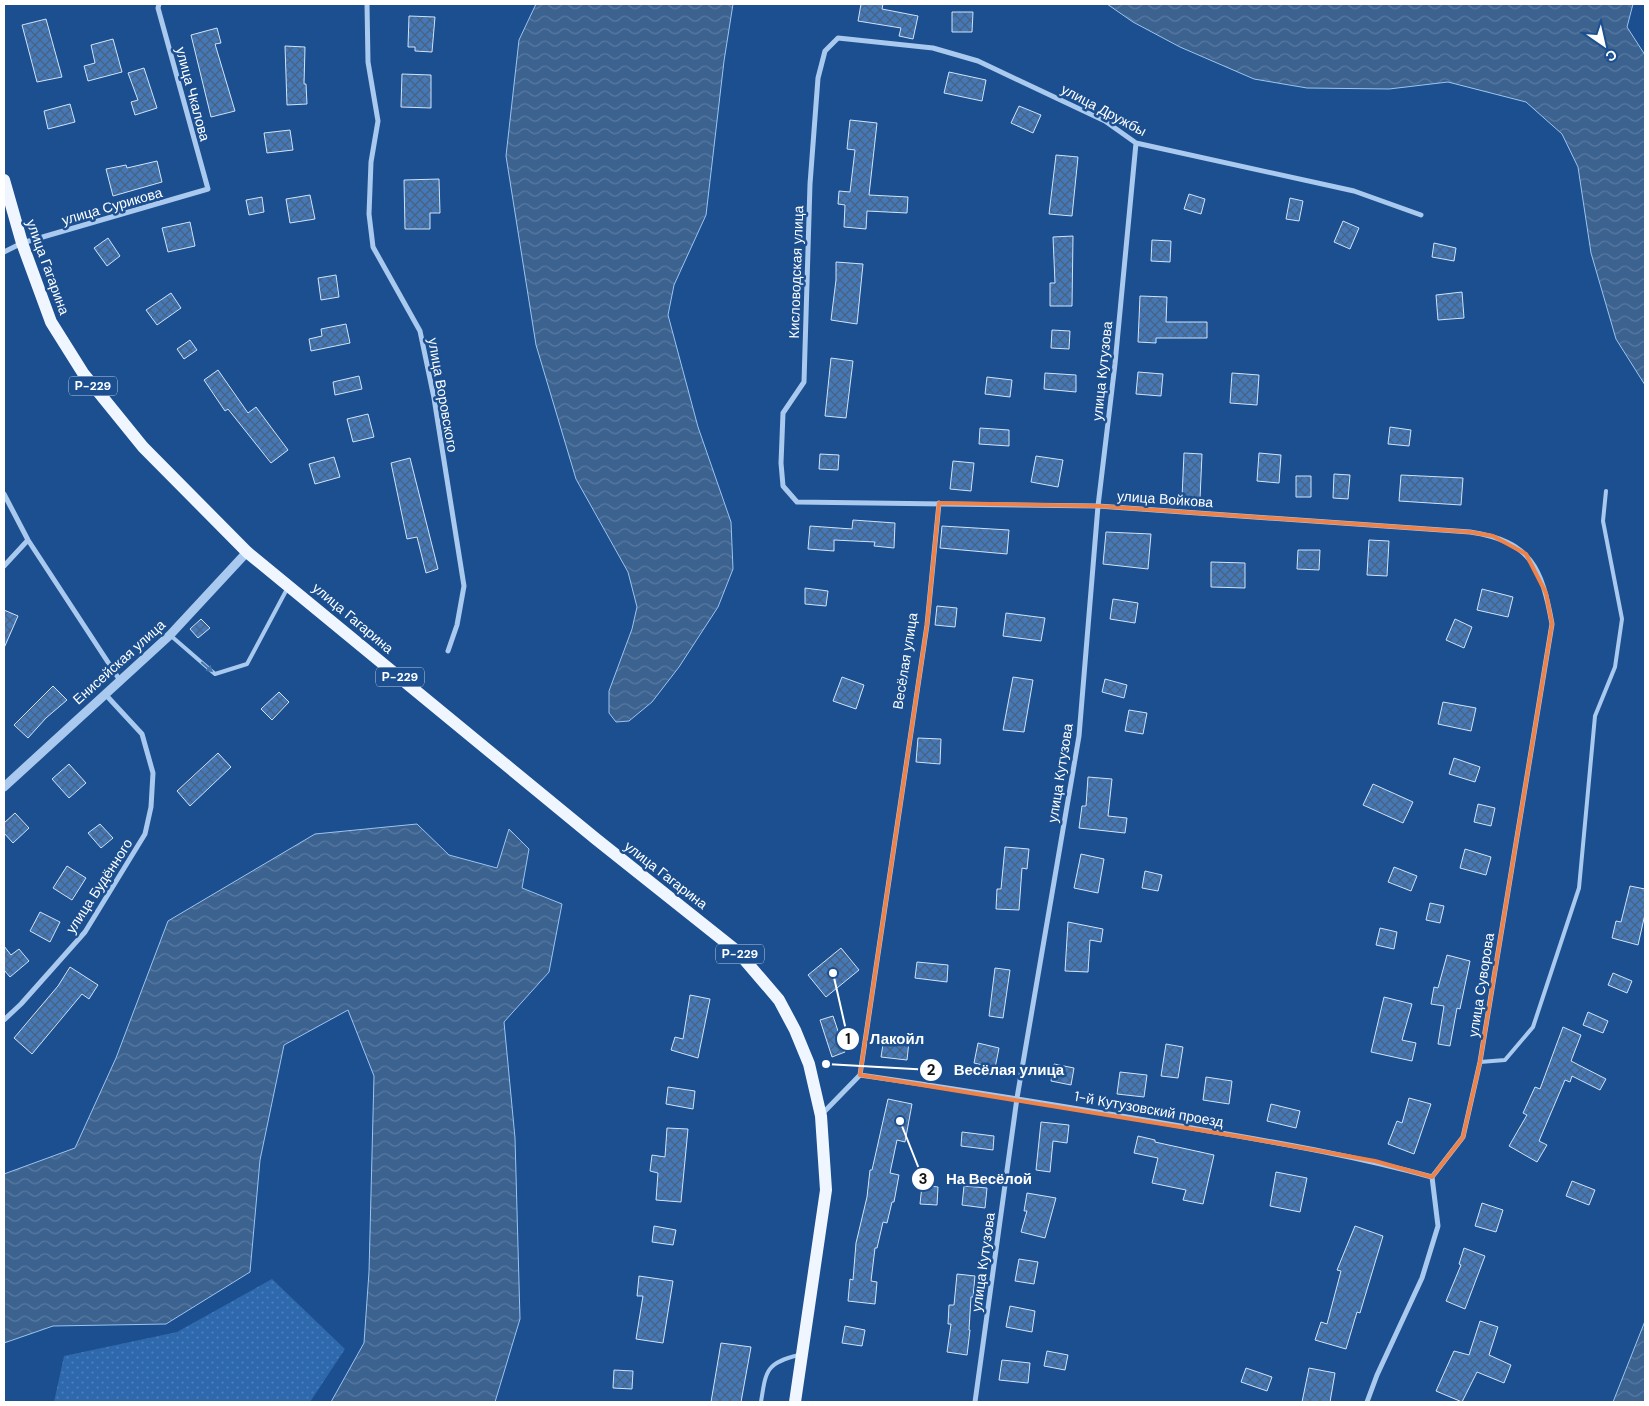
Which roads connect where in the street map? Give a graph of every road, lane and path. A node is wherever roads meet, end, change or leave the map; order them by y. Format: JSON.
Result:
{"nodes":[{"id":1,"x":159,"y":4,"type":"edge"},
{"id":2,"x":367,"y":4,"type":"edge"},
{"id":3,"x":838,"y":38,"type":"joint"},
{"id":4,"x":1136,"y":143,"type":"junction"},
{"id":5,"x":4,"y":180,"type":"edge"},
{"id":6,"x":208,"y":190,"type":"joint"},
{"id":7,"x":1421,"y":215,"type":"dead end"},
{"id":8,"x":22,"y":243,"type":"junction"},
{"id":9,"x":4,"y":252,"type":"edge"},
{"id":10,"x":1606,"y":491,"type":"dead end"},
{"id":11,"x":4,"y":494,"type":"edge"},
{"id":12,"x":797,"y":502,"type":"joint"},
{"id":13,"x":939,"y":503,"type":"junction"},
{"id":14,"x":1098,"y":506,"type":"junction"},
{"id":15,"x":28,"y":540,"type":"junction"},
{"id":16,"x":247,"y":552,"type":"junction"},
{"id":17,"x":1526,"y":554,"type":"joint"},
{"id":18,"x":4,"y":566,"type":"edge"},
{"id":19,"x":290,"y":585,"type":"junction"},
{"id":20,"x":170,"y":635,"type":"junction"},
{"id":21,"x":448,"y":651,"type":"dead end"},
{"id":22,"x":119,"y":679,"type":"junction"},
{"id":23,"x":104,"y":693,"type":"junction"},
{"id":24,"x":4,"y":787,"type":"edge"},
{"id":25,"x":4,"y":1020,"type":"edge"},
{"id":26,"x":1480,"y":1062,"type":"junction"},
{"id":27,"x":860,"y":1075,"type":"junction"},
{"id":28,"x":1017,"y":1098,"type":"junction"},
{"id":29,"x":821,"y":1116,"type":"junction"},
{"id":30,"x":1432,"y":1177,"type":"junction"},
{"id":31,"x":804,"y":1354,"type":"junction"},
{"id":32,"x":761,"y":1402,"type":"edge"},
{"id":33,"x":796,"y":1402,"type":"edge"},
{"id":34,"x":975,"y":1402,"type":"edge"},
{"id":35,"x":1366,"y":1402,"type":"edge"}],
"edges":[{"from":1,"to":6,"type":"street","name":"улица Чкалова"},
{"from":2,"to":21,"type":"street","name":"улица Воровского"},
{"from":3,"to":4,"type":"street","name":"улица Дружбы"},
{"from":3,"to":12,"type":"street","name":"Кисловодская улица"},
{"from":4,"to":7,"type":"street","name":"улица Дружбы"},
{"from":4,"to":14,"type":"street","name":"улица Кутузова"},
{"from":5,"to":8,"type":"main road","name":"улица Гагарина","number":"Р-229"},
{"from":6,"to":8,"type":"street","name":"улица Сурикова"},
{"from":8,"to":9,"type":"street","name":"улица Сурикова"},
{"from":8,"to":16,"type":"main road","name":"улица Гагарина","number":"Р-229"},
{"from":10,"to":26,"type":"lane"},
{"from":11,"to":15,"type":"street"},
{"from":12,"to":13,"type":"street","name":"улица Войкова"},
{"from":13,"to":14,"type":"street","name":"улица Войкова"},
{"from":13,"to":27,"type":"street","name":"Весёлая улица"},
{"from":14,"to":17,"type":"street","name":"улица Войкова"},
{"from":14,"to":28,"type":"street","name":"улица Кутузова"},
{"from":15,"to":18,"type":"street"},
{"from":15,"to":22,"type":"street"},
{"from":16,"to":19,"type":"main road","name":"улица Гагарина","number":"Р-229"},
{"from":16,"to":20,"type":"street","name":"Енисейская улица"},
{"from":17,"to":26,"type":"street","name":"улица Суворова"},
{"from":20,"to":19,"type":"lane","one_way":true},
{"from":19,"to":29,"type":"main road","name":"улица Гагарина","number":"Р-229"},
{"from":20,"to":22,"type":"street","name":"Енисейская улица"},
{"from":22,"to":23,"type":"street","name":"Енисейская улица"},
{"from":23,"to":24,"type":"street","name":"Енисейская улица"},
{"from":23,"to":25,"type":"street","name":"улица Будённого"},
{"from":26,"to":30,"type":"street","name":"улица Суворова"},
{"from":27,"to":28,"type":"street","name":"1-й Кутузовский проезд"},
{"from":27,"to":29,"type":"street"},
{"from":28,"to":30,"type":"street","name":"1-й Кутузовский проезд"},
{"from":28,"to":34,"type":"street","name":"улица Кутузова"},
{"from":29,"to":31,"type":"main road","number":"Р-229"},
{"from":30,"to":35,"type":"street"},
{"from":31,"to":32,"type":"lane"},
{"from":31,"to":33,"type":"main road","number":"Р-229"}]}
